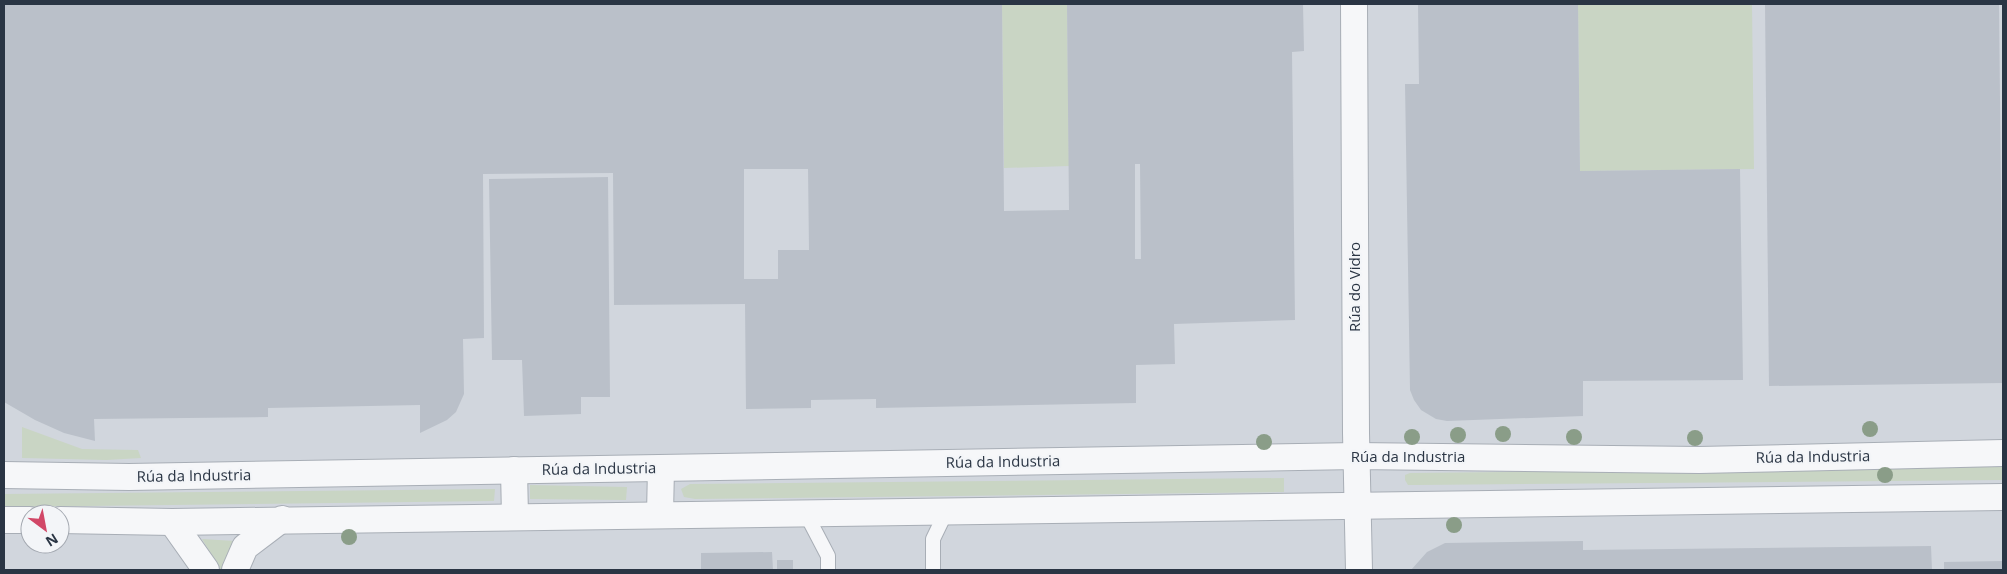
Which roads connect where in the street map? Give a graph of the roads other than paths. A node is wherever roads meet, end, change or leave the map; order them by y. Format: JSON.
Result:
{"nodes":[{"id":1,"x":1354,"y":4,"type":"edge"},
{"id":2,"x":2003,"y":453,"type":"edge"},
{"id":3,"x":1356,"y":456,"type":"junction"},
{"id":4,"x":661,"y":468,"type":"junction"},
{"id":5,"x":514,"y":470,"type":"junction"},
{"id":6,"x":4,"y":475,"type":"edge"},
{"id":7,"x":2003,"y":497,"type":"edge"},
{"id":8,"x":1358,"y":505,"type":"junction"},
{"id":9,"x":947,"y":510,"type":"junction"},
{"id":10,"x":805,"y":512,"type":"junction"},
{"id":11,"x":660,"y":514,"type":"junction"},
{"id":12,"x":514,"y":516,"type":"junction"},
{"id":13,"x":282,"y":519,"type":"junction"},
{"id":14,"x":4,"y":520,"type":"edge"},
{"id":15,"x":20,"y":520,"type":"edge"},
{"id":16,"x":70,"y":520,"type":"edge"},
{"id":17,"x":172,"y":522,"type":"junction"},
{"id":18,"x":206,"y":570,"type":"edge"},
{"id":19,"x":235,"y":570,"type":"edge"},
{"id":20,"x":828,"y":570,"type":"edge"},
{"id":21,"x":933,"y":570,"type":"edge"},
{"id":22,"x":1359,"y":570,"type":"edge"}],
"edges":[{"from":1,"to":3,"type":"street","name":"Rúa do Vidro"},
{"from":2,"to":3,"type":"street","name":"Rúa da Industria"},
{"from":3,"to":4,"type":"street","name":"Rúa da Industria"},
{"from":3,"to":8,"type":"street","name":"Rúa do Vidro"},
{"from":4,"to":5,"type":"street","name":"Rúa da Industria"},
{"from":4,"to":11,"type":"street"},
{"from":5,"to":6,"type":"street","name":"Rúa da Industria"},
{"from":5,"to":12,"type":"street"},
{"from":7,"to":8,"type":"street"},
{"from":8,"to":9,"type":"street"},
{"from":8,"to":22,"type":"street","name":"Rúa do Vidro"},
{"from":9,"to":10,"type":"street"},
{"from":9,"to":21,"type":"lane"},
{"from":10,"to":11,"type":"street"},
{"from":10,"to":20,"type":"lane"},
{"from":11,"to":12,"type":"street"},
{"from":12,"to":13,"type":"street"},
{"from":13,"to":17,"type":"street"},
{"from":13,"to":19,"type":"street"},
{"from":14,"to":15,"type":"street"},
{"from":16,"to":17,"type":"street"},
{"from":17,"to":18,"type":"street"}]}
